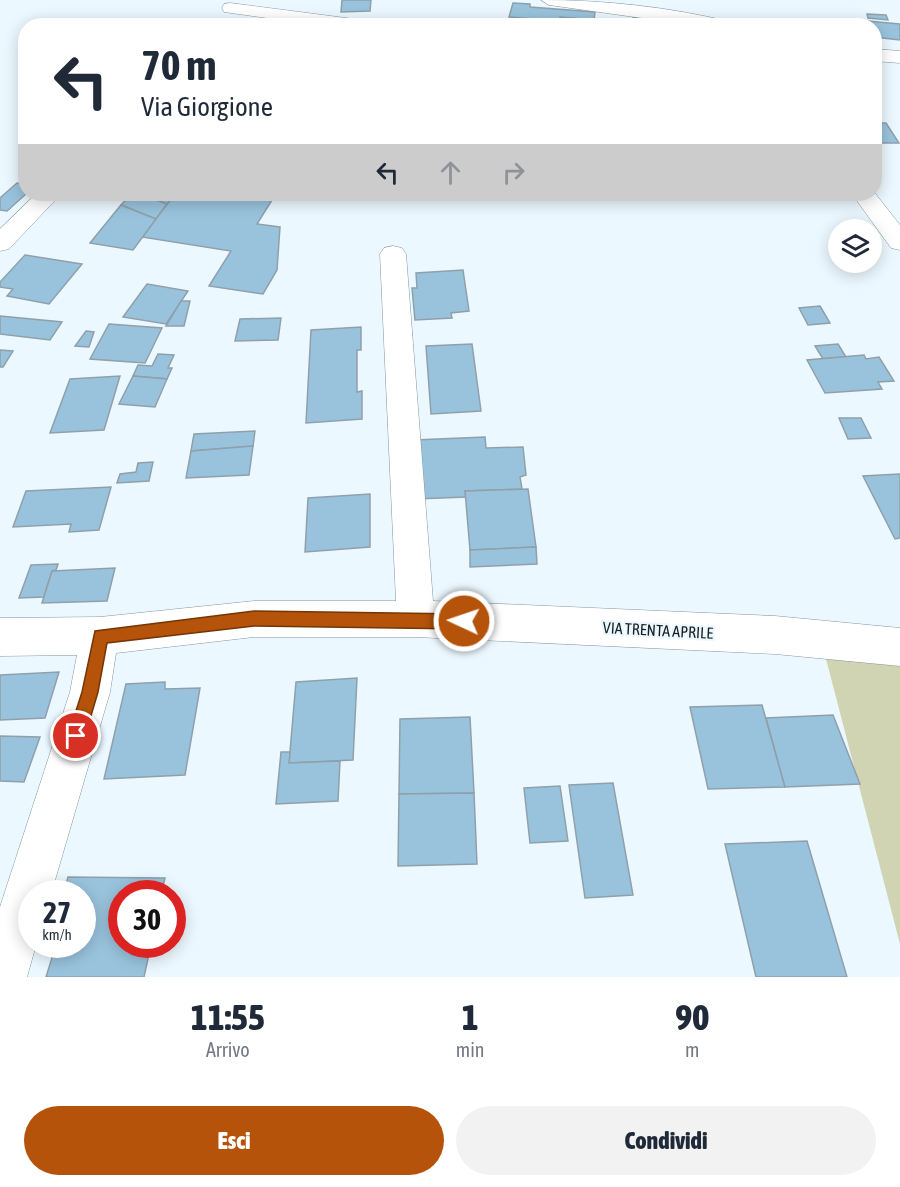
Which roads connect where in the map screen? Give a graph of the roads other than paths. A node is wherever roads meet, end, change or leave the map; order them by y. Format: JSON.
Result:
{"nodes":[{"id":1,"x":549,"y":0,"type":"edge"},
{"id":2,"x":234,"y":4,"type":"edge"},
{"id":3,"x":219,"y":18,"type":"edge"},
{"id":4,"x":320,"y":18,"type":"edge"},
{"id":5,"x":689,"y":18,"type":"edge"},
{"id":6,"x":882,"y":56,"type":"edge"},
{"id":7,"x":900,"y":57,"type":"edge"},
{"id":8,"x":42,"y":201,"type":"edge"},
{"id":9,"x":869,"y":201,"type":"edge"},
{"id":10,"x":900,"y":242,"type":"edge"},
{"id":11,"x":0,"y":243,"type":"edge"},
{"id":12,"x":393,"y":254,"type":"dead end"},
{"id":13,"x":416,"y":619,"type":"junction"},
{"id":14,"x":100,"y":636,"type":"junction"},
{"id":15,"x":0,"y":637,"type":"edge"},
{"id":16,"x":900,"y":647,"type":"edge"},
{"id":17,"x":2,"y":977,"type":"edge"}],
"edges":[{"from":1,"to":5,"type":"street"},
{"from":2,"to":3,"type":"street"},
{"from":2,"to":4,"type":"street"},
{"from":6,"to":7,"type":"street"},
{"from":8,"to":11,"type":"street"},
{"from":9,"to":10,"type":"street"},
{"from":12,"to":13,"type":"street"},
{"from":13,"to":14,"type":"street","name":"VIA TRENTA APRILE"},
{"from":13,"to":16,"type":"street","name":"VIA TRENTA APRILE"},
{"from":14,"to":15,"type":"street","name":"VIA TRENTA APRILE"},
{"from":14,"to":17,"type":"street"}]}
